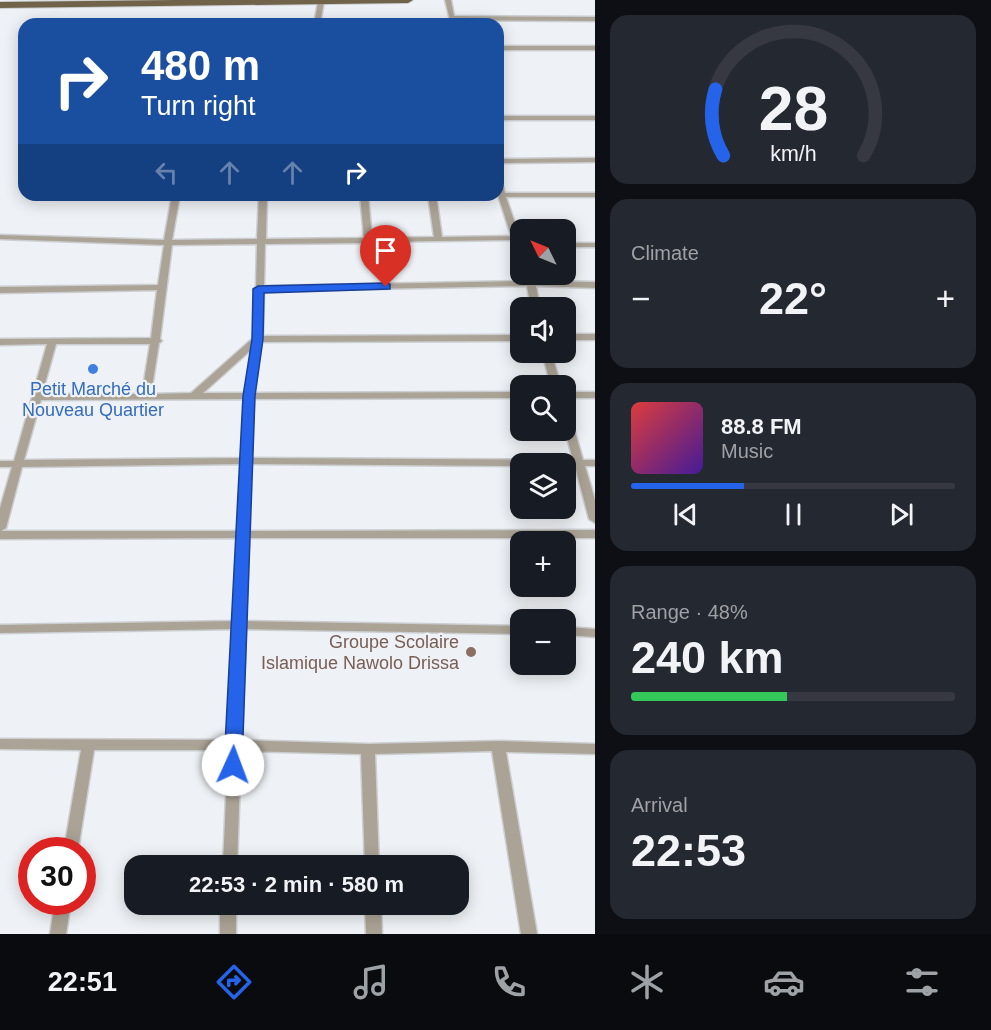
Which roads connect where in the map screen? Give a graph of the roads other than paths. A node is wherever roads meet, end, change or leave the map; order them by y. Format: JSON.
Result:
{"nodes":[{"id":1,"x":297,"y":0,"type":"edge"},
{"id":2,"x":408,"y":0,"type":"edge"},
{"id":3,"x":448,"y":0,"type":"edge"},
{"id":4,"x":114,"y":1,"type":"edge"},
{"id":5,"x":246,"y":1,"type":"edge"},
{"id":6,"x":321,"y":2,"type":"junction"},
{"id":7,"x":19,"y":4,"type":"junction"},
{"id":8,"x":0,"y":5,"type":"edge"},
{"id":9,"x":318,"y":18,"type":"edge"},
{"id":10,"x":451,"y":18,"type":"edge"},
{"id":11,"x":595,"y":20,"type":"edge"},
{"id":12,"x":504,"y":21,"type":"edge"},
{"id":13,"x":504,"y":48,"type":"edge"},
{"id":14,"x":595,"y":48,"type":"edge"},
{"id":15,"x":504,"y":118,"type":"edge"},
{"id":16,"x":595,"y":118,"type":"edge"},
{"id":17,"x":595,"y":160,"type":"edge"},
{"id":18,"x":504,"y":161,"type":"edge"},
{"id":19,"x":504,"y":195,"type":"edge"},
{"id":20,"x":595,"y":195,"type":"edge"},
{"id":21,"x":175,"y":201,"type":"edge"},
{"id":22,"x":263,"y":201,"type":"edge"},
{"id":23,"x":365,"y":201,"type":"edge"},
{"id":24,"x":433,"y":201,"type":"edge"},
{"id":25,"x":504,"y":201,"type":"edge"},
{"id":26,"x":510,"y":219,"type":"edge"},
{"id":27,"x":0,"y":237,"type":"edge"},
{"id":28,"x":438,"y":240,"type":"junction"},
{"id":29,"x":260,"y":241,"type":"junction"},
{"id":30,"x":368,"y":242,"type":"junction"},
{"id":31,"x":167,"y":243,"type":"junction"},
{"id":32,"x":510,"y":244,"type":"edge"},
{"id":33,"x":576,"y":245,"type":"edge"},
{"id":34,"x":595,"y":245,"type":"edge"},
{"id":35,"x":510,"y":280,"type":"edge"},
{"id":36,"x":576,"y":283,"type":"edge"},
{"id":37,"x":595,"y":285,"type":"edge"},
{"id":38,"x":163,"y":288,"type":"junction"},
{"id":39,"x":258,"y":289,"type":"junction"},
{"id":40,"x":0,"y":290,"type":"edge"},
{"id":41,"x":595,"y":337,"type":"edge"},
{"id":42,"x":510,"y":338,"type":"edge"},
{"id":43,"x":576,"y":338,"type":"edge"},
{"id":44,"x":258,"y":339,"type":"junction"},
{"id":45,"x":157,"y":341,"type":"junction"},
{"id":46,"x":0,"y":342,"type":"edge"},
{"id":47,"x":52,"y":342,"type":"junction"},
{"id":48,"x":510,"y":395,"type":"edge"},
{"id":49,"x":576,"y":395,"type":"edge"},
{"id":50,"x":595,"y":395,"type":"edge"},
{"id":51,"x":194,"y":396,"type":"junction"},
{"id":52,"x":249,"y":396,"type":"junction"},
{"id":53,"x":38,"y":397,"type":"junction"},
{"id":54,"x":146,"y":397,"type":"junction"},
{"id":55,"x":573,"y":441,"type":"edge"},
{"id":56,"x":247,"y":461,"type":"junction"},
{"id":57,"x":579,"y":463,"type":"junction"},
{"id":58,"x":595,"y":463,"type":"edge"},
{"id":59,"x":0,"y":464,"type":"edge"},
{"id":60,"x":17,"y":464,"type":"junction"},
{"id":61,"x":595,"y":519,"type":"edge"},
{"id":62,"x":0,"y":528,"type":"edge"},
{"id":63,"x":595,"y":534,"type":"edge"},
{"id":64,"x":244,"y":535,"type":"junction"},
{"id":65,"x":0,"y":536,"type":"edge"},
{"id":66,"x":240,"y":624,"type":"junction"},
{"id":67,"x":0,"y":629,"type":"edge"},
{"id":68,"x":510,"y":630,"type":"edge"},
{"id":69,"x":576,"y":632,"type":"edge"},
{"id":70,"x":595,"y":633,"type":"edge"},
{"id":71,"x":0,"y":744,"type":"edge"},
{"id":72,"x":234,"y":745,"type":"junction"},
{"id":73,"x":88,"y":746,"type":"junction"},
{"id":74,"x":498,"y":746,"type":"junction"},
{"id":75,"x":368,"y":749,"type":"junction"},
{"id":76,"x":595,"y":749,"type":"edge"},
{"id":77,"x":73,"y":837,"type":"edge"},
{"id":78,"x":230,"y":855,"type":"edge"},
{"id":79,"x":372,"y":855,"type":"edge"},
{"id":80,"x":61,"y":915,"type":"edge"},
{"id":81,"x":228,"y":915,"type":"edge"},
{"id":82,"x":373,"y":915,"type":"edge"},
{"id":83,"x":58,"y":934,"type":"edge"},
{"id":84,"x":228,"y":934,"type":"edge"},
{"id":85,"x":374,"y":934,"type":"edge"},
{"id":86,"x":528,"y":934,"type":"edge"}],
"edges":[{"from":1,"to":5,"type":"main road"},
{"from":2,"to":6,"type":"main road"},
{"from":3,"to":10,"type":"street"},
{"from":4,"to":5,"type":"main road"},
{"from":4,"to":7,"type":"main road"},
{"from":5,"to":6,"type":"main road"},
{"from":5,"to":7,"type":"main road"},
{"from":6,"to":9,"type":"street"},
{"from":7,"to":8,"type":"main road"},
{"from":11,"to":12,"type":"street"},
{"from":13,"to":14,"type":"street"},
{"from":15,"to":16,"type":"street"},
{"from":17,"to":18,"type":"street"},
{"from":19,"to":20,"type":"street"},
{"from":21,"to":31,"type":"street"},
{"from":22,"to":29,"type":"street"},
{"from":23,"to":30,"type":"street"},
{"from":24,"to":28,"type":"street"},
{"from":25,"to":26,"type":"street"},
{"from":27,"to":31,"type":"street"},
{"from":28,"to":30,"type":"street"},
{"from":28,"to":32,"type":"street"},
{"from":29,"to":30,"type":"street"},
{"from":29,"to":31,"type":"street"},
{"from":29,"to":39,"type":"street"},
{"from":31,"to":38,"type":"street"},
{"from":33,"to":34,"type":"street"},
{"from":35,"to":39,"type":"street"},
{"from":36,"to":37,"type":"street"},
{"from":38,"to":40,"type":"street"},
{"from":38,"to":45,"type":"street"},
{"from":39,"to":44,"type":"street"},
{"from":41,"to":43,"type":"street"},
{"from":42,"to":44,"type":"street"},
{"from":44,"to":51,"type":"street"},
{"from":44,"to":52,"type":"street"},
{"from":45,"to":47,"type":"street"},
{"from":45,"to":54,"type":"street"},
{"from":46,"to":47,"type":"street"},
{"from":47,"to":53,"type":"street"},
{"from":48,"to":52,"type":"street"},
{"from":49,"to":50,"type":"street"},
{"from":51,"to":52,"type":"street"},
{"from":51,"to":54,"type":"street"},
{"from":52,"to":56,"type":"street"},
{"from":53,"to":54,"type":"street"},
{"from":53,"to":60,"type":"street"},
{"from":55,"to":57,"type":"street"},
{"from":56,"to":57,"type":"street"},
{"from":56,"to":60,"type":"street"},
{"from":56,"to":64,"type":"street"},
{"from":57,"to":58,"type":"street"},
{"from":57,"to":61,"type":"street"},
{"from":59,"to":60,"type":"street"},
{"from":60,"to":62,"type":"street"},
{"from":63,"to":64,"type":"street"},
{"from":64,"to":65,"type":"street"},
{"from":64,"to":66,"type":"street"},
{"from":66,"to":67,"type":"street"},
{"from":66,"to":68,"type":"street"},
{"from":66,"to":72,"type":"street"},
{"from":69,"to":70,"type":"street"},
{"from":71,"to":73,"type":"street"},
{"from":72,"to":73,"type":"street"},
{"from":72,"to":75,"type":"street"},
{"from":72,"to":78,"type":"street"},
{"from":73,"to":77,"type":"street"},
{"from":74,"to":75,"type":"street"},
{"from":74,"to":76,"type":"street"},
{"from":74,"to":86,"type":"street"},
{"from":75,"to":79,"type":"street"},
{"from":80,"to":83,"type":"street"},
{"from":81,"to":84,"type":"street"},
{"from":82,"to":85,"type":"street"}]}
